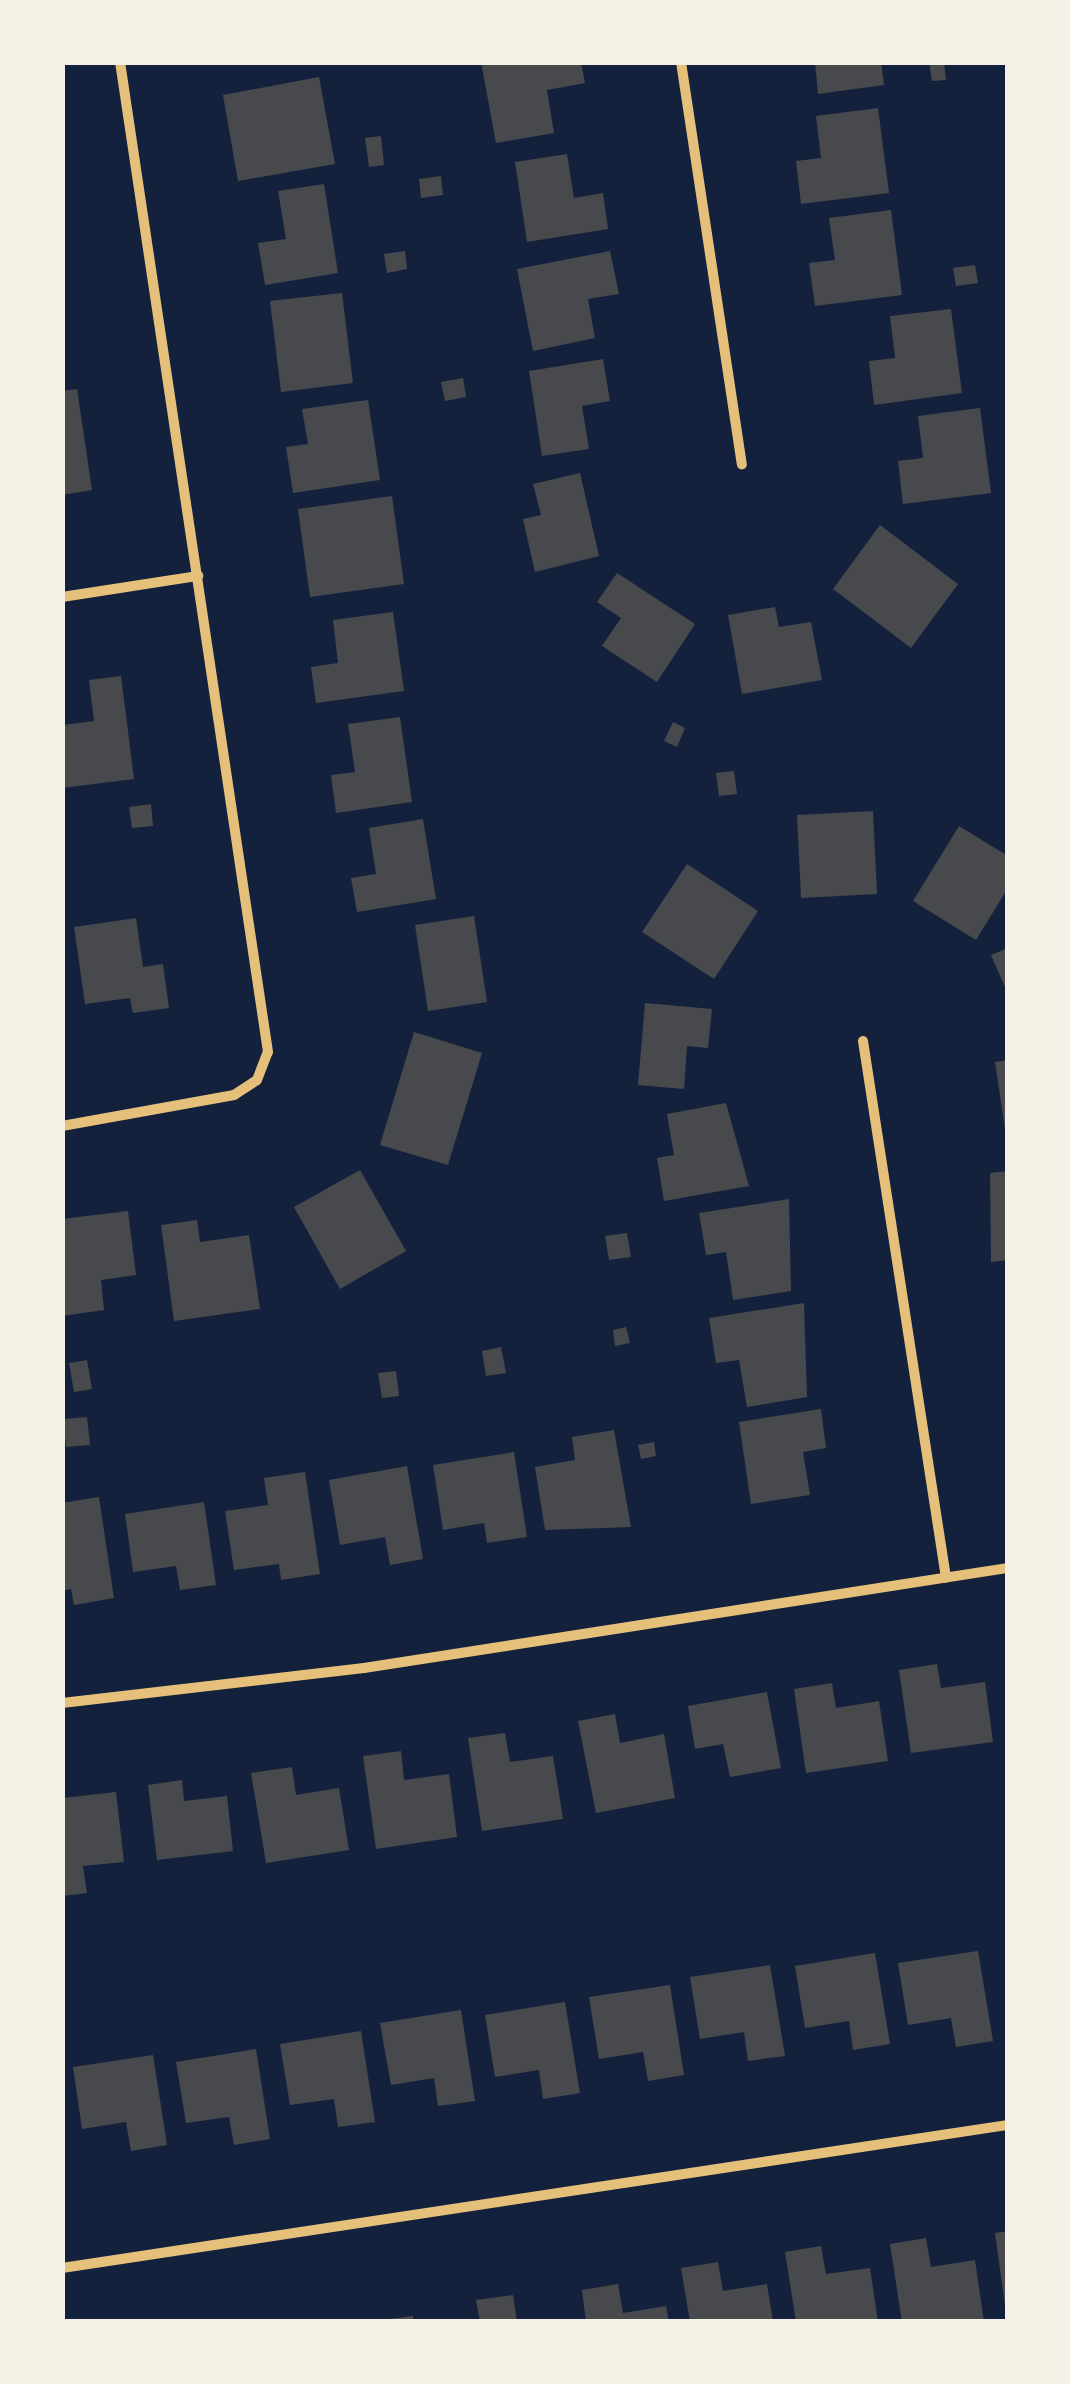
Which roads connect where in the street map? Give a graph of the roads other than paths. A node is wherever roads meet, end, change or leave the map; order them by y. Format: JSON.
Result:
{"nodes":[{"id":1,"x":120,"y":62,"type":"edge"},
{"id":2,"x":681,"y":62,"type":"edge"},
{"id":3,"x":742,"y":464,"type":"dead end"},
{"id":4,"x":198,"y":576,"type":"junction"},
{"id":5,"x":62,"y":597,"type":"edge"},
{"id":6,"x":864,"y":1042,"type":"dead end"},
{"id":7,"x":62,"y":1126,"type":"edge"},
{"id":8,"x":1008,"y":1568,"type":"edge"},
{"id":9,"x":946,"y":1578,"type":"junction"},
{"id":10,"x":62,"y":1704,"type":"edge"},
{"id":11,"x":1008,"y":2125,"type":"edge"},
{"id":12,"x":62,"y":2268,"type":"edge"}],
"edges":[{"from":1,"to":4,"type":"street"},
{"from":2,"to":3,"type":"street"},
{"from":4,"to":5,"type":"street"},
{"from":4,"to":7,"type":"street"},
{"from":6,"to":9,"type":"street"},
{"from":8,"to":9,"type":"street"},
{"from":9,"to":10,"type":"street"},
{"from":11,"to":12,"type":"street"}]}
